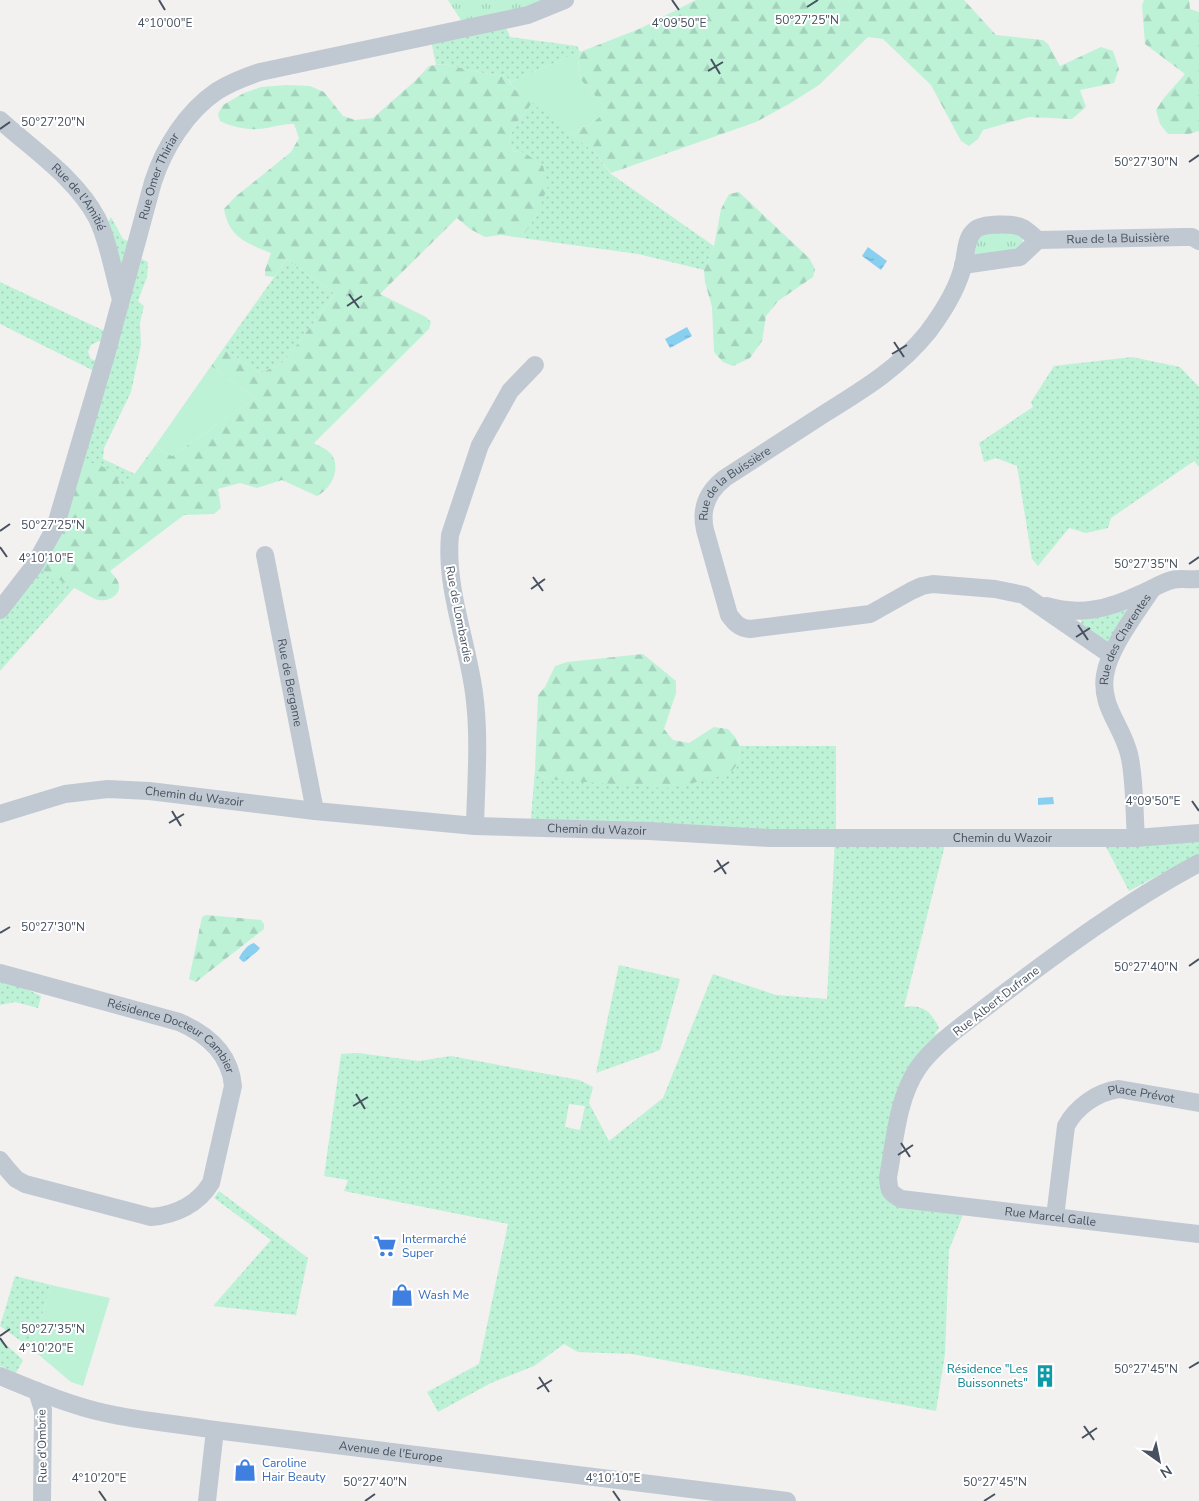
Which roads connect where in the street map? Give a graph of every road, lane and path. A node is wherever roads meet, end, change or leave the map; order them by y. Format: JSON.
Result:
{"nodes":[{"id":1,"x":565,"y":0,"type":"edge"},
{"id":2,"x":0,"y":120,"type":"edge"},
{"id":3,"x":1038,"y":240,"type":"junction"},
{"id":4,"x":1199,"y":241,"type":"edge"},
{"id":5,"x":964,"y":265,"type":"junction"},
{"id":6,"x":121,"y":300,"type":"junction"},
{"id":7,"x":535,"y":364,"type":"dead end"},
{"id":8,"x":265,"y":555,"type":"dead end"},
{"id":9,"x":1199,"y":579,"type":"edge"},
{"id":10,"x":1152,"y":588,"type":"junction"},
{"id":11,"x":1036,"y":603,"type":"junction"},
{"id":12,"x":0,"y":610,"type":"edge"},
{"id":13,"x":1111,"y":655,"type":"junction"},
{"id":14,"x":314,"y":811,"type":"junction"},
{"id":15,"x":0,"y":814,"type":"edge"},
{"id":16,"x":475,"y":826,"type":"junction"},
{"id":17,"x":1199,"y":833,"type":"edge"},
{"id":18,"x":1136,"y":838,"type":"junction"},
{"id":19,"x":1199,"y":863,"type":"edge"},
{"id":20,"x":0,"y":973,"type":"edge"},
{"id":21,"x":1199,"y":1103,"type":"edge"},
{"id":22,"x":0,"y":1160,"type":"edge"},
{"id":23,"x":901,"y":1199,"type":"joint"},
{"id":24,"x":1055,"y":1217,"type":"junction"},
{"id":25,"x":1199,"y":1233,"type":"edge"},
{"id":26,"x":0,"y":1376,"type":"edge"},
{"id":27,"x":37,"y":1391,"type":"junction"},
{"id":28,"x":215,"y":1430,"type":"junction"},
{"id":29,"x":649,"y":1493,"type":"edge"},
{"id":30,"x":42,"y":1501,"type":"edge"},
{"id":31,"x":207,"y":1501,"type":"edge"},
{"id":32,"x":787,"y":1501,"type":"edge"}],
"edges":[{"from":1,"to":6,"type":"street","name":"Rue Omer Thiriar"},
{"from":2,"to":6,"type":"street","name":"Rue de l'Amitié"},
{"from":3,"to":4,"type":"street","name":"Rue de la Buissière"},
{"from":3,"to":5,"type":"street"},
{"from":3,"to":5,"type":"street","name":"Rue de la Buissière"},
{"from":5,"to":11,"type":"street","name":"Rue de la Buissière"},
{"from":6,"to":12,"type":"street","name":"Rue Omer Thiriar"},
{"from":7,"to":16,"type":"street","name":"Rue de Lombardie"},
{"from":8,"to":14,"type":"street","name":"Rue de Bergame"},
{"from":9,"to":10,"type":"street","name":"Rue de la Buissière"},
{"from":10,"to":11,"type":"street","name":"Rue de la Buissière"},
{"from":10,"to":13,"type":"street","name":"Rue des Charentes"},
{"from":11,"to":13,"type":"street","name":"Rue de la Buissière"},
{"from":13,"to":18,"type":"street","name":"Rue des Charentes"},
{"from":14,"to":15,"type":"street","name":"Chemin du Wazoir"},
{"from":14,"to":16,"type":"street","name":"Chemin du Wazoir"},
{"from":16,"to":18,"type":"street","name":"Chemin du Wazoir"},
{"from":17,"to":18,"type":"street","name":"Chemin du Wazoir"},
{"from":19,"to":23,"type":"street","name":"Rue Albert Dufrane"},
{"from":20,"to":22,"type":"street","name":"Résidence Docteur Cambier"},
{"from":21,"to":24,"type":"street","name":"Place Prévot"},
{"from":23,"to":24,"type":"street","name":"Rue Marcel Galle"},
{"from":24,"to":25,"type":"street","name":"Rue Marcel Galle"},
{"from":26,"to":27,"type":"street","name":"Avenue de l'Europe"},
{"from":27,"to":28,"type":"street","name":"Avenue de l'Europe"},
{"from":27,"to":30,"type":"street","name":"Rue d'Ombrie"},
{"from":28,"to":29,"type":"street","name":"Avenue de l'Europe"},
{"from":28,"to":31,"type":"street"},
{"from":29,"to":32,"type":"street","name":"Avenue de l'Europe"}]}
